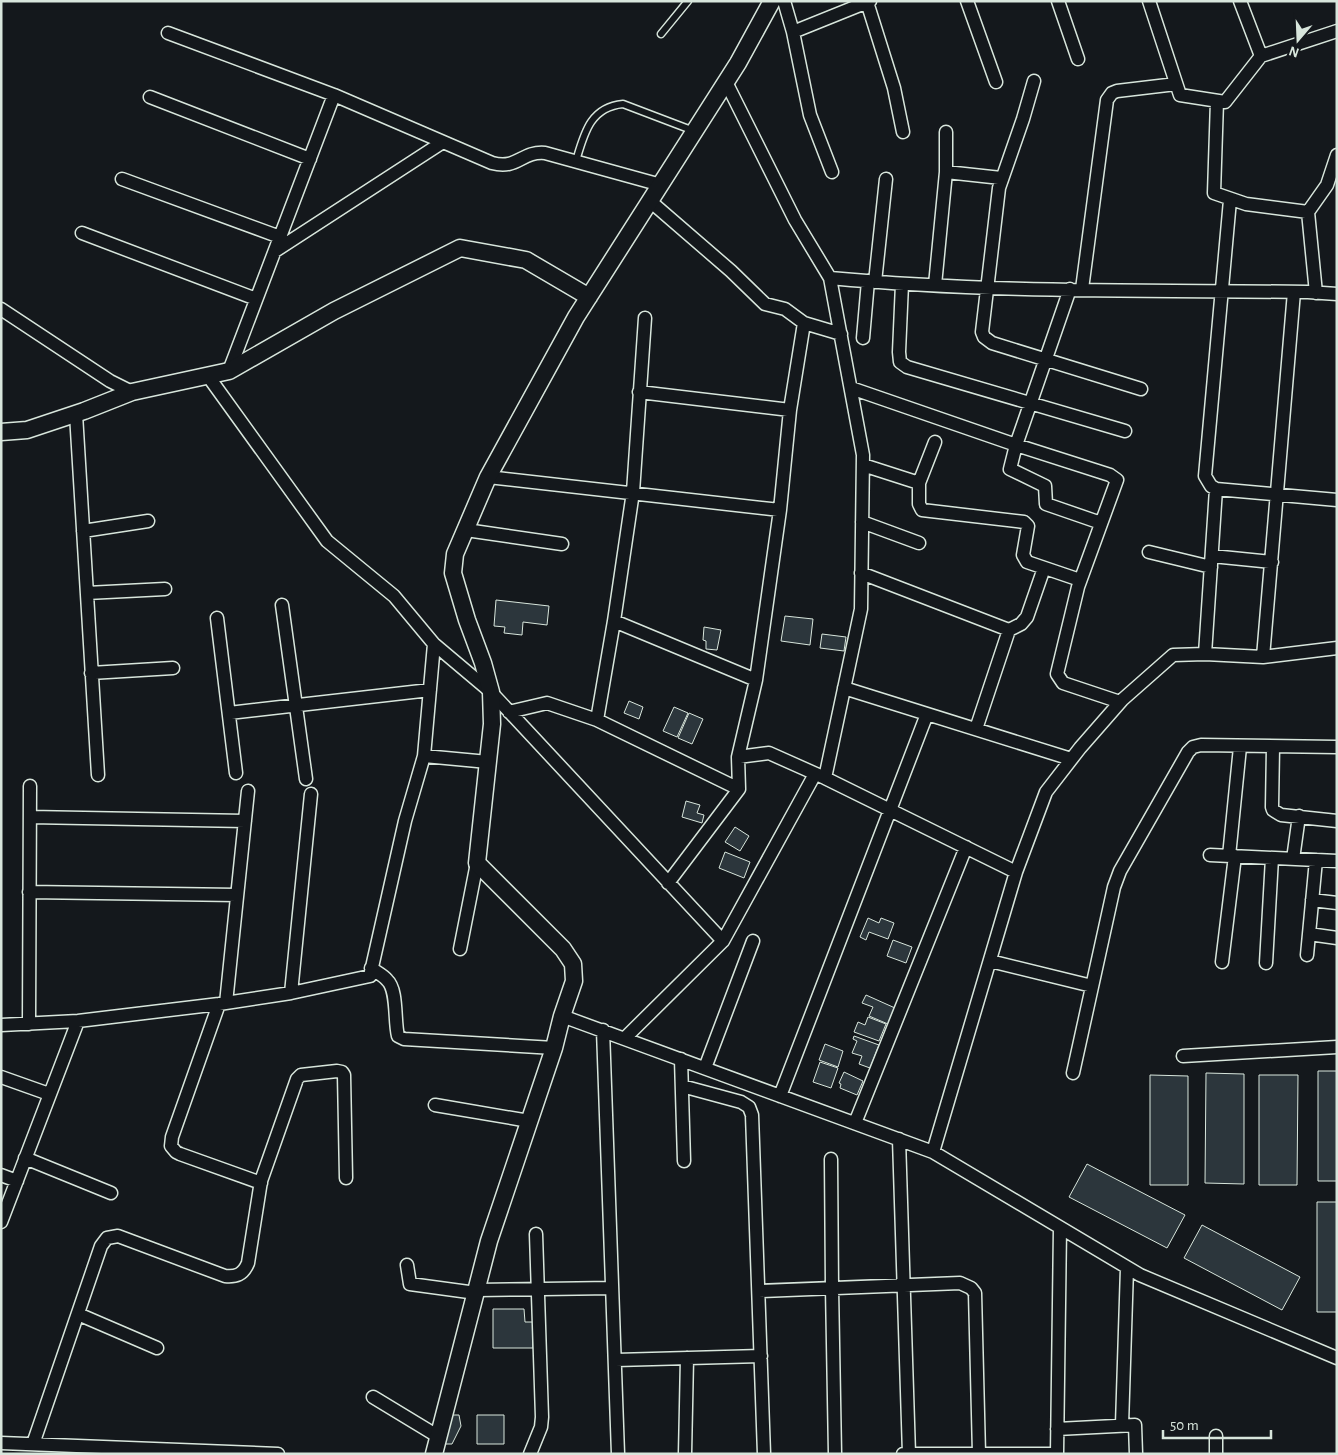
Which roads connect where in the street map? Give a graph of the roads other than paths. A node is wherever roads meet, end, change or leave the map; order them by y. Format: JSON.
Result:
{"nodes":[{"id":1,"x":688,"y":1,"type":"edge"},
{"id":2,"x":772,"y":1,"type":"edge"},
{"id":3,"x":784,"y":1,"type":"edge"},
{"id":4,"x":968,"y":1,"type":"edge"},
{"id":5,"x":1058,"y":1,"type":"edge"},
{"id":6,"x":1149,"y":1,"type":"edge"},
{"id":7,"x":1240,"y":1,"type":"edge"},
{"id":8,"x":869,"y":2,"type":"edge"},
{"id":9,"x":1337,"y":31,"type":"edge"},
{"id":10,"x":793,"y":32,"type":"junction"},
{"id":11,"x":168,"y":33,"type":"dead end"},
{"id":12,"x":661,"y":34,"type":"dead end"},
{"id":13,"x":1261,"y":56,"type":"junction"},
{"id":14,"x":1078,"y":58,"type":"dead end"},
{"id":15,"x":1034,"y":81,"type":"dead end"},
{"id":16,"x":726,"y":82,"type":"junction"},
{"id":17,"x":996,"y":82,"type":"dead end"},
{"id":18,"x":1176,"y":84,"type":"junction"},
{"id":19,"x":334,"y":95,"type":"junction"},
{"id":20,"x":150,"y":97,"type":"dead end"},
{"id":21,"x":1217,"y":100,"type":"junction"},
{"id":22,"x":695,"y":131,"type":"junction"},
{"id":23,"x":903,"y":132,"type":"dead end"},
{"id":24,"x":946,"y":132,"type":"dead end"},
{"id":25,"x":444,"y":142,"type":"junction"},
{"id":26,"x":1337,"y":155,"type":"edge"},
{"id":27,"x":310,"y":159,"type":"junction"},
{"id":28,"x":576,"y":161,"type":"junction"},
{"id":29,"x":832,"y":172,"type":"dead end"},
{"id":30,"x":946,"y":172,"type":"junction"},
{"id":31,"x":1001,"y":178,"type":"junction"},
{"id":32,"x":122,"y":179,"type":"dead end"},
{"id":33,"x":886,"y":179,"type":"dead end"},
{"id":34,"x":661,"y":185,"type":"junction"},
{"id":35,"x":1230,"y":200,"type":"junction"},
{"id":36,"x":650,"y":201,"type":"junction"},
{"id":37,"x":1308,"y":212,"type":"junction"},
{"id":38,"x":82,"y":234,"type":"dead end"},
{"id":39,"x":280,"y":237,"type":"junction"},
{"id":40,"x":275,"y":251,"type":"junction"},
{"id":41,"x":830,"y":278,"type":"junction"},
{"id":42,"x":872,"y":281,"type":"junction"},
{"id":43,"x":902,"y":284,"type":"junction"},
{"id":44,"x":935,"y":285,"type":"junction"},
{"id":45,"x":987,"y":287,"type":"junction"},
{"id":46,"x":1076,"y":289,"type":"junction"},
{"id":47,"x":1222,"y":291,"type":"junction"},
{"id":48,"x":1294,"y":292,"type":"junction"},
{"id":49,"x":1316,"y":292,"type":"junction"},
{"id":50,"x":1337,"y":294,"type":"edge"},
{"id":51,"x":589,"y":297,"type":"junction"},
{"id":52,"x":256,"y":300,"type":"junction"},
{"id":53,"x":1,"y":309,"type":"edge"},
{"id":54,"x":645,"y":318,"type":"dead end"},
{"id":55,"x":804,"y":323,"type":"junction"},
{"id":56,"x":841,"y":334,"type":"junction"},
{"id":57,"x":863,"y":338,"type":"dead end"},
{"id":58,"x":1046,"y":359,"type":"junction"},
{"id":59,"x":229,"y":371,"type":"junction"},
{"id":60,"x":208,"y":376,"type":"junction"},
{"id":61,"x":851,"y":388,"type":"junction"},
{"id":62,"x":1141,"y":390,"type":"dead end"},
{"id":63,"x":132,"y":392,"type":"junction"},
{"id":64,"x":639,"y":392,"type":"junction"},
{"id":65,"x":1031,"y":403,"type":"junction"},
{"id":66,"x":790,"y":410,"type":"junction"},
{"id":67,"x":76,"y":414,"type":"junction"},
{"id":68,"x":1125,"y":431,"type":"dead end"},
{"id":69,"x":1,"y":432,"type":"edge"},
{"id":70,"x":935,"y":442,"type":"dead end"},
{"id":71,"x":1016,"y":445,"type":"junction"},
{"id":72,"x":863,"y":465,"type":"junction"},
{"id":73,"x":488,"y":477,"type":"junction"},
{"id":74,"x":919,"y":483,"type":"junction"},
{"id":75,"x":1216,"y":489,"type":"junction"},
{"id":76,"x":633,"y":492,"type":"junction"},
{"id":77,"x":1278,"y":495,"type":"junction"},
{"id":78,"x":1337,"y":500,"type":"edge"},
{"id":79,"x":780,"y":510,"type":"junction"},
{"id":80,"x":148,"y":521,"type":"dead end"},
{"id":81,"x":862,"y":522,"type":"junction"},
{"id":82,"x":1101,"y":523,"type":"junction"},
{"id":83,"x":83,"y":530,"type":"junction"},
{"id":84,"x":466,"y":530,"type":"junction"},
{"id":85,"x":919,"y":543,"type":"dead end"},
{"id":86,"x":562,"y":544,"type":"dead end"},
{"id":87,"x":1149,"y":552,"type":"dead end"},
{"id":88,"x":1212,"y":561,"type":"junction"},
{"id":89,"x":1272,"y":562,"type":"junction"},
{"id":90,"x":1044,"y":568,"type":"junction"},
{"id":91,"x":862,"y":573,"type":"junction"},
{"id":92,"x":1080,"y":580,"type":"junction"},
{"id":93,"x":165,"y":590,"type":"dead end"},
{"id":94,"x":86,"y":592,"type":"junction"},
{"id":95,"x":282,"y":604,"type":"dead end"},
{"id":96,"x":217,"y":618,"type":"dead end"},
{"id":97,"x":614,"y":621,"type":"junction"},
{"id":98,"x":1009,"y":630,"type":"junction"},
{"id":99,"x":434,"y":644,"type":"junction"},
{"id":100,"x":1337,"y":648,"type":"edge"},
{"id":101,"x":1206,"y":654,"type":"junction"},
{"id":102,"x":1263,"y":657,"type":"junction"},
{"id":103,"x":173,"y":668,"type":"dead end"},
{"id":104,"x":92,"y":673,"type":"junction"},
{"id":105,"x":756,"y":680,"type":"junction"},
{"id":106,"x":844,"y":688,"type":"junction"},
{"id":107,"x":430,"y":690,"type":"junction"},
{"id":108,"x":491,"y":692,"type":"junction"},
{"id":109,"x":1120,"y":702,"type":"junction"},
{"id":110,"x":296,"y":705,"type":"junction"},
{"id":111,"x":509,"y":712,"type":"junction"},
{"id":112,"x":229,"y":713,"type":"junction"},
{"id":113,"x":927,"y":714,"type":"junction"},
{"id":114,"x":597,"y":720,"type":"junction"},
{"id":115,"x":976,"y":729,"type":"junction"},
{"id":116,"x":1240,"y":747,"type":"junction"},
{"id":117,"x":1273,"y":747,"type":"junction"},
{"id":118,"x":1337,"y":748,"type":"edge"},
{"id":119,"x":424,"y":756,"type":"junction"},
{"id":120,"x":738,"y":757,"type":"junction"},
{"id":121,"x":1071,"y":759,"type":"junction"},
{"id":122,"x":488,"y":762,"type":"junction"},
{"id":123,"x":236,"y":773,"type":"dead end"},
{"id":124,"x":98,"y":775,"type":"dead end"},
{"id":125,"x":820,"y":776,"type":"junction"},
{"id":126,"x":306,"y":779,"type":"dead end"},
{"id":127,"x":30,"y":786,"type":"dead end"},
{"id":128,"x":739,"y":789,"type":"junction"},
{"id":129,"x":248,"y":791,"type":"dead end"},
{"id":130,"x":311,"y":794,"type":"dead end"},
{"id":131,"x":891,"y":810,"type":"junction"},
{"id":132,"x":1299,"y":816,"type":"junction"},
{"id":133,"x":30,"y":818,"type":"junction"},
{"id":134,"x":1337,"y":820,"type":"edge"},
{"id":135,"x":245,"y":821,"type":"junction"},
{"id":136,"x":966,"y":847,"type":"junction"},
{"id":137,"x":1210,"y":855,"type":"dead end"},
{"id":138,"x":1232,"y":856,"type":"junction"},
{"id":139,"x":1272,"y":858,"type":"junction"},
{"id":140,"x":1293,"y":859,"type":"junction"},
{"id":141,"x":1316,"y":860,"type":"junction"},
{"id":142,"x":1337,"y":861,"type":"edge"},
{"id":143,"x":477,"y":862,"type":"junction"},
{"id":144,"x":1016,"y":872,"type":"junction"},
{"id":145,"x":668,"y":883,"type":"junction"},
{"id":146,"x":29,"y":892,"type":"junction"},
{"id":147,"x":237,"y":895,"type":"junction"},
{"id":148,"x":1312,"y":900,"type":"junction"},
{"id":149,"x":1337,"y":903,"type":"edge"},
{"id":150,"x":1309,"y":934,"type":"junction"},
{"id":151,"x":1337,"y":938,"type":"edge"},
{"id":152,"x":723,"y":941,"type":"junction"},
{"id":153,"x":753,"y":941,"type":"dead end"},
{"id":154,"x":460,"y":949,"type":"dead end"},
{"id":155,"x":1307,"y":955,"type":"dead end"},
{"id":156,"x":990,"y":961,"type":"junction"},
{"id":157,"x":1222,"y":962,"type":"dead end"},
{"id":158,"x":1266,"y":963,"type":"dead end"},
{"id":159,"x":371,"y":968,"type":"junction"},
{"id":160,"x":1092,"y":986,"type":"junction"},
{"id":161,"x":291,"y":993,"type":"junction"},
{"id":162,"x":223,"y":1004,"type":"junction"},
{"id":163,"x":562,"y":1016,"type":"junction"},
{"id":164,"x":78,"y":1021,"type":"junction"},
{"id":165,"x":29,"y":1024,"type":"junction"},
{"id":166,"x":1,"y":1025,"type":"edge"},
{"id":167,"x":603,"y":1030,"type":"junction"},
{"id":168,"x":625,"y":1038,"type":"junction"},
{"id":169,"x":1337,"y":1047,"type":"edge"},
{"id":170,"x":554,"y":1048,"type":"junction"},
{"id":171,"x":1183,"y":1056,"type":"dead end"},
{"id":172,"x":681,"y":1059,"type":"junction"},
{"id":173,"x":704,"y":1068,"type":"junction"},
{"id":174,"x":1073,"y":1073,"type":"dead end"},
{"id":175,"x":1,"y":1077,"type":"edge"},
{"id":176,"x":682,"y":1086,"type":"junction"},
{"id":177,"x":49,"y":1094,"type":"junction"},
{"id":178,"x":780,"y":1096,"type":"junction"},
{"id":179,"x":435,"y":1105,"type":"dead end"},
{"id":180,"x":530,"y":1121,"type":"junction"},
{"id":181,"x":855,"y":1123,"type":"junction"},
{"id":182,"x":899,"y":1139,"type":"junction"},
{"id":183,"x":933,"y":1152,"type":"junction"},
{"id":184,"x":25,"y":1158,"type":"junction"},
{"id":185,"x":831,"y":1159,"type":"dead end"},
{"id":186,"x":684,"y":1161,"type":"dead end"},
{"id":187,"x":1,"y":1175,"type":"edge"},
{"id":188,"x":346,"y":1178,"type":"dead end"},
{"id":189,"x":17,"y":1181,"type":"junction"},
{"id":190,"x":261,"y":1183,"type":"junction"},
{"id":191,"x":111,"y":1193,"type":"dead end"},
{"id":192,"x":1,"y":1222,"type":"edge"},
{"id":193,"x":1060,"y":1228,"type":"junction"},
{"id":194,"x":536,"y":1234,"type":"dead end"},
{"id":195,"x":406,"y":1265,"type":"dead end"},
{"id":196,"x":1127,"y":1268,"type":"junction"},
{"id":197,"x":904,"y":1285,"type":"junction"},
{"id":198,"x":612,"y":1288,"type":"junction"},
{"id":199,"x":832,"y":1288,"type":"junction"},
{"id":200,"x":538,"y":1289,"type":"junction"},
{"id":201,"x":759,"y":1291,"type":"junction"},
{"id":202,"x":476,"y":1292,"type":"junction"},
{"id":203,"x":78,"y":1314,"type":"junction"},
{"id":204,"x":156,"y":1348,"type":"dead end"},
{"id":205,"x":761,"y":1356,"type":"junction"},
{"id":206,"x":687,"y":1358,"type":"junction"},
{"id":207,"x":1337,"y":1358,"type":"edge"},
{"id":208,"x":616,"y":1360,"type":"junction"},
{"id":209,"x":373,"y":1397,"type":"dead end"},
{"id":210,"x":1122,"y":1425,"type":"junction"},
{"id":211,"x":1057,"y":1428,"type":"junction"},
{"id":212,"x":1216,"y":1436,"type":"dead end"},
{"id":213,"x":439,"y":1438,"type":"junction"},
{"id":214,"x":1,"y":1443,"type":"edge"},
{"id":215,"x":30,"y":1447,"type":"edge"},
{"id":216,"x":133,"y":1451,"type":"edge"},
{"id":217,"x":278,"y":1454,"type":"edge"},
{"id":218,"x":434,"y":1454,"type":"edge"},
{"id":219,"x":530,"y":1454,"type":"edge"},
{"id":220,"x":618,"y":1454,"type":"edge"},
{"id":221,"x":685,"y":1454,"type":"edge"},
{"id":222,"x":764,"y":1454,"type":"edge"},
{"id":223,"x":835,"y":1454,"type":"edge"},
{"id":224,"x":903,"y":1454,"type":"edge"},
{"id":225,"x":909,"y":1454,"type":"edge"},
{"id":226,"x":952,"y":1454,"type":"edge"},
{"id":227,"x":979,"y":1454,"type":"edge"},
{"id":228,"x":1057,"y":1454,"type":"edge"},
{"id":229,"x":1136,"y":1454,"type":"edge"},
{"id":230,"x":1216,"y":1454,"type":"edge"}],
"edges":[{"from":1,"to":12,"type":"lane"},
{"from":2,"to":16,"type":"street"},
{"from":3,"to":10,"type":"street"},
{"from":4,"to":17,"type":"street"},
{"from":5,"to":14,"type":"street"},
{"from":6,"to":18,"type":"street"},
{"from":7,"to":13,"type":"street"},
{"from":8,"to":10,"type":"street"},
{"from":8,"to":23,"type":"street"},
{"from":9,"to":13,"type":"street"},
{"from":10,"to":29,"type":"street"},
{"from":11,"to":19,"type":"street"},
{"from":13,"to":21,"type":"street"},
{"from":15,"to":31,"type":"street"},
{"from":16,"to":22,"type":"street"},
{"from":16,"to":41,"type":"street"},
{"from":18,"to":21,"type":"street"},
{"from":18,"to":46,"type":"street"},
{"from":19,"to":25,"type":"street"},
{"from":19,"to":27,"type":"street"},
{"from":20,"to":27,"type":"street"},
{"from":21,"to":35,"type":"street"},
{"from":22,"to":28,"type":"lane"},
{"from":22,"to":34,"type":"street"},
{"from":24,"to":30,"type":"street"},
{"from":25,"to":28,"type":"street"},
{"from":25,"to":40,"type":"street"},
{"from":26,"to":37,"type":"street"},
{"from":27,"to":39,"type":"street"},
{"from":28,"to":34,"type":"street"},
{"from":30,"to":31,"type":"street"},
{"from":30,"to":44,"type":"street"},
{"from":31,"to":45,"type":"street"},
{"from":32,"to":39,"type":"street"},
{"from":33,"to":42,"type":"street"},
{"from":34,"to":36,"type":"street"},
{"from":35,"to":37,"type":"street"},
{"from":35,"to":47,"type":"street"},
{"from":36,"to":51,"type":"street"},
{"from":36,"to":55,"type":"street"},
{"from":37,"to":49,"type":"street"},
{"from":38,"to":52,"type":"street"},
{"from":39,"to":40,"type":"street"},
{"from":40,"to":52,"type":"street"},
{"from":41,"to":42,"type":"street"},
{"from":41,"to":56,"type":"street"},
{"from":42,"to":43,"type":"street"},
{"from":42,"to":57,"type":"street"},
{"from":43,"to":44,"type":"street"},
{"from":43,"to":65,"type":"street"},
{"from":44,"to":45,"type":"street"},
{"from":45,"to":46,"type":"street"},
{"from":45,"to":58,"type":"street"},
{"from":46,"to":47,"type":"street"},
{"from":46,"to":58,"type":"street"},
{"from":47,"to":48,"type":"street"},
{"from":47,"to":75,"type":"street"},
{"from":48,"to":49,"type":"street"},
{"from":48,"to":77,"type":"street"},
{"from":49,"to":50,"type":"street"},
{"from":51,"to":59,"type":"street"},
{"from":51,"to":73,"type":"street"},
{"from":52,"to":59,"type":"street"},
{"from":53,"to":63,"type":"street"},
{"from":54,"to":64,"type":"street"},
{"from":55,"to":56,"type":"street"},
{"from":55,"to":66,"type":"street"},
{"from":56,"to":61,"type":"street"},
{"from":58,"to":62,"type":"street"},
{"from":58,"to":65,"type":"street"},
{"from":59,"to":60,"type":"street"},
{"from":60,"to":63,"type":"street"},
{"from":60,"to":99,"type":"street"},
{"from":61,"to":71,"type":"street"},
{"from":61,"to":72,"type":"street"},
{"from":63,"to":67,"type":"street"},
{"from":64,"to":66,"type":"street"},
{"from":64,"to":76,"type":"street"},
{"from":65,"to":68,"type":"street"},
{"from":65,"to":71,"type":"street"},
{"from":66,"to":79,"type":"street"},
{"from":67,"to":69,"type":"street"},
{"from":67,"to":83,"type":"street"},
{"from":70,"to":74,"type":"street"},
{"from":71,"to":82,"type":"street"},
{"from":71,"to":82,"type":"street"},
{"from":72,"to":74,"type":"street"},
{"from":72,"to":81,"type":"street"},
{"from":73,"to":76,"type":"street"},
{"from":73,"to":84,"type":"street"},
{"from":74,"to":90,"type":"street"},
{"from":75,"to":77,"type":"street"},
{"from":75,"to":88,"type":"street"},
{"from":76,"to":79,"type":"street"},
{"from":76,"to":97,"type":"street"},
{"from":77,"to":78,"type":"street"},
{"from":77,"to":89,"type":"street"},
{"from":79,"to":105,"type":"street"},
{"from":80,"to":83,"type":"street"},
{"from":81,"to":85,"type":"street"},
{"from":81,"to":91,"type":"street"},
{"from":82,"to":92,"type":"street"},
{"from":83,"to":94,"type":"street"},
{"from":84,"to":86,"type":"street"},
{"from":84,"to":108,"type":"street"},
{"from":87,"to":88,"type":"street"},
{"from":88,"to":89,"type":"street"},
{"from":88,"to":101,"type":"street"},
{"from":89,"to":102,"type":"street"},
{"from":90,"to":92,"type":"street"},
{"from":90,"to":98,"type":"street"},
{"from":91,"to":98,"type":"street"},
{"from":91,"to":106,"type":"street"},
{"from":92,"to":109,"type":"street"},
{"from":93,"to":94,"type":"street"},
{"from":94,"to":104,"type":"street"},
{"from":95,"to":110,"type":"street"},
{"from":96,"to":112,"type":"street"},
{"from":97,"to":105,"type":"street"},
{"from":97,"to":114,"type":"street"},
{"from":98,"to":115,"type":"street"},
{"from":99,"to":107,"type":"street"},
{"from":99,"to":108,"type":"street"},
{"from":100,"to":102,"type":"street"},
{"from":101,"to":102,"type":"street"},
{"from":101,"to":109,"type":"street"},
{"from":103,"to":104,"type":"street"},
{"from":104,"to":124,"type":"street"},
{"from":105,"to":120,"type":"street"},
{"from":106,"to":113,"type":"street"},
{"from":106,"to":125,"type":"street"},
{"from":107,"to":110,"type":"street"},
{"from":107,"to":119,"type":"street"},
{"from":108,"to":111,"type":"street"},
{"from":108,"to":122,"type":"street"},
{"from":109,"to":121,"type":"street"},
{"from":110,"to":112,"type":"street"},
{"from":110,"to":126,"type":"street"},
{"from":111,"to":114,"type":"street"},
{"from":111,"to":145,"type":"street"},
{"from":112,"to":123,"type":"street"},
{"from":113,"to":115,"type":"street"},
{"from":113,"to":131,"type":"street"},
{"from":114,"to":128,"type":"street"},
{"from":115,"to":121,"type":"street"},
{"from":116,"to":117,"type":"street"},
{"from":116,"to":138,"type":"street"},
{"from":116,"to":160,"type":"street"},
{"from":117,"to":118,"type":"street"},
{"from":117,"to":132,"type":"street"},
{"from":119,"to":122,"type":"street"},
{"from":119,"to":159,"type":"street"},
{"from":120,"to":125,"type":"street"},
{"from":120,"to":128,"type":"street"},
{"from":121,"to":144,"type":"street"},
{"from":122,"to":143,"type":"street"},
{"from":125,"to":131,"type":"street"},
{"from":125,"to":152,"type":"street"},
{"from":127,"to":133,"type":"street"},
{"from":128,"to":145,"type":"street"},
{"from":129,"to":135,"type":"street"},
{"from":130,"to":161,"type":"street"},
{"from":131,"to":136,"type":"street"},
{"from":131,"to":178,"type":"street"},
{"from":132,"to":134,"type":"street"},
{"from":132,"to":140,"type":"street"},
{"from":133,"to":135,"type":"street"},
{"from":133,"to":146,"type":"street"},
{"from":135,"to":147,"type":"street"},
{"from":136,"to":144,"type":"street"},
{"from":136,"to":181,"type":"street"},
{"from":137,"to":138,"type":"street"},
{"from":138,"to":139,"type":"street"},
{"from":138,"to":157,"type":"street"},
{"from":139,"to":140,"type":"street"},
{"from":139,"to":158,"type":"street"},
{"from":140,"to":141,"type":"street"},
{"from":141,"to":142,"type":"street"},
{"from":141,"to":148,"type":"street"},
{"from":143,"to":154,"type":"street"},
{"from":143,"to":163,"type":"street"},
{"from":144,"to":156,"type":"street"},
{"from":145,"to":152,"type":"street"},
{"from":146,"to":147,"type":"street"},
{"from":146,"to":165,"type":"street"},
{"from":147,"to":162,"type":"street"},
{"from":148,"to":149,"type":"street"},
{"from":148,"to":150,"type":"street"},
{"from":150,"to":151,"type":"street"},
{"from":150,"to":155,"type":"street"},
{"from":152,"to":168,"type":"street"},
{"from":153,"to":173,"type":"street"},
{"from":156,"to":160,"type":"street"},
{"from":156,"to":183,"type":"street"},
{"from":159,"to":161,"type":"street"},
{"from":159,"to":170,"type":"street"},
{"from":160,"to":174,"type":"street"},
{"from":161,"to":162,"type":"street"},
{"from":162,"to":164,"type":"street"},
{"from":162,"to":190,"type":"street"},
{"from":163,"to":167,"type":"street"},
{"from":163,"to":170,"type":"street"},
{"from":164,"to":165,"type":"street"},
{"from":164,"to":177,"type":"street"},
{"from":165,"to":166,"type":"street"},
{"from":167,"to":168,"type":"street"},
{"from":167,"to":198,"type":"street"},
{"from":168,"to":172,"type":"street"},
{"from":169,"to":171,"type":"street"},
{"from":170,"to":180,"type":"street"},
{"from":172,"to":173,"type":"street"},
{"from":172,"to":176,"type":"street"},
{"from":173,"to":178,"type":"street"},
{"from":175,"to":177,"type":"street"},
{"from":176,"to":186,"type":"street"},
{"from":176,"to":201,"type":"street"},
{"from":177,"to":184,"type":"street"},
{"from":178,"to":181,"type":"street"},
{"from":179,"to":180,"type":"street"},
{"from":180,"to":202,"type":"street"},
{"from":181,"to":182,"type":"street"},
{"from":182,"to":183,"type":"street"},
{"from":182,"to":197,"type":"street"},
{"from":183,"to":193,"type":"street"},
{"from":184,"to":189,"type":"street"},
{"from":184,"to":191,"type":"street"},
{"from":185,"to":199,"type":"street"},
{"from":187,"to":189,"type":"street"},
{"from":188,"to":190,"type":"street"},
{"from":189,"to":192,"type":"street"},
{"from":190,"to":203,"type":"street"},
{"from":193,"to":196,"type":"street"},
{"from":193,"to":211,"type":"street"},
{"from":194,"to":200,"type":"street"},
{"from":195,"to":202,"type":"street"},
{"from":196,"to":207,"type":"street"},
{"from":196,"to":210,"type":"street"},
{"from":197,"to":199,"type":"street"},
{"from":197,"to":225,"type":"street"},
{"from":197,"to":227,"type":"street"},
{"from":198,"to":200,"type":"street"},
{"from":198,"to":208,"type":"street"},
{"from":199,"to":201,"type":"street"},
{"from":199,"to":223,"type":"street"},
{"from":200,"to":202,"type":"street"},
{"from":200,"to":219,"type":"street"},
{"from":201,"to":205,"type":"street"},
{"from":202,"to":213,"type":"street"},
{"from":203,"to":204,"type":"street"},
{"from":203,"to":215,"type":"street"},
{"from":205,"to":206,"type":"street"},
{"from":205,"to":222,"type":"street"},
{"from":206,"to":208,"type":"street"},
{"from":206,"to":221,"type":"street"},
{"from":208,"to":220,"type":"street"},
{"from":209,"to":213,"type":"street"},
{"from":210,"to":211,"type":"street"},
{"from":210,"to":229,"type":"street"},
{"from":211,"to":228,"type":"street"},
{"from":212,"to":230,"type":"street"},
{"from":213,"to":218,"type":"street"},
{"from":214,"to":215,"type":"street"},
{"from":215,"to":216,"type":"street"},
{"from":216,"to":217,"type":"street"},
{"from":224,"to":225,"type":"street"},
{"from":225,"to":226,"type":"street"},
{"from":226,"to":227,"type":"street"},
{"from":227,"to":228,"type":"street"}]}
